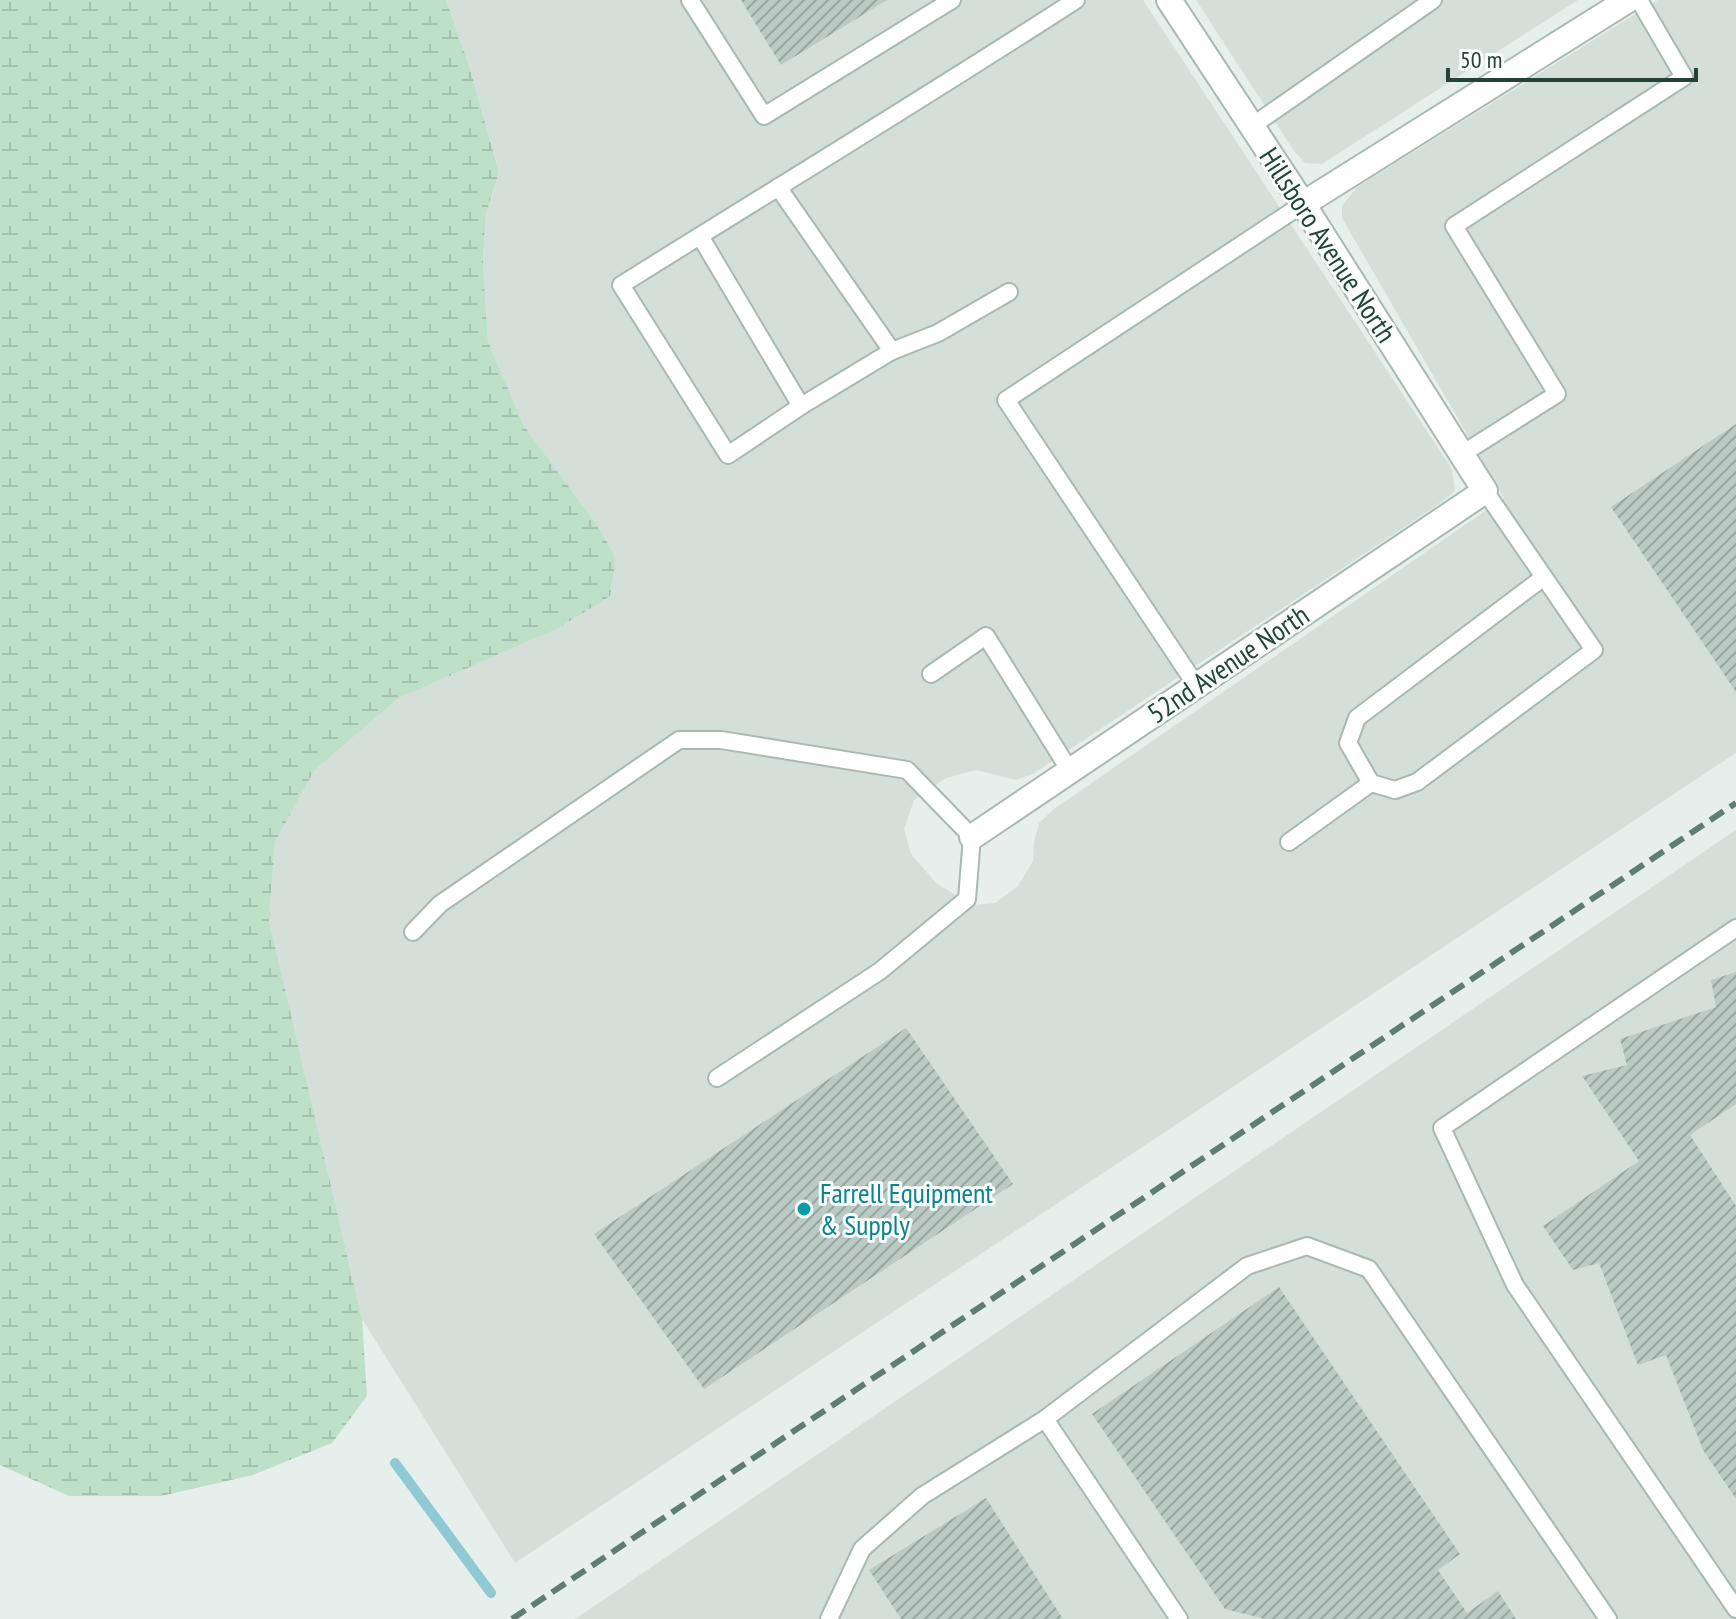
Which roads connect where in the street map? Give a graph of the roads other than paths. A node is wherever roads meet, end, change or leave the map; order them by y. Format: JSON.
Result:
{"nodes":[{"id":1,"x":690,"y":0,"type":"edge"},
{"id":2,"x":952,"y":0,"type":"edge"},
{"id":3,"x":1076,"y":0,"type":"edge"},
{"id":4,"x":1169,"y":0,"type":"edge"},
{"id":5,"x":1433,"y":0,"type":"edge"},
{"id":6,"x":1628,"y":0,"type":"edge"},
{"id":7,"x":1639,"y":0,"type":"edge"},
{"id":8,"x":1252,"y":126,"type":"junction"},
{"id":9,"x":778,"y":187,"type":"junction"},
{"id":10,"x":1303,"y":204,"type":"junction"},
{"id":11,"x":700,"y":236,"type":"junction"},
{"id":12,"x":1009,"y":292,"type":"dead end"},
{"id":13,"x":892,"y":351,"type":"junction"},
{"id":14,"x":801,"y":406,"type":"junction"},
{"id":15,"x":1462,"y":454,"type":"junction"},
{"id":16,"x":1485,"y":491,"type":"junction"},
{"id":17,"x":1544,"y":577,"type":"junction"},
{"id":18,"x":931,"y":674,"type":"dead end"},
{"id":19,"x":1196,"y":685,"type":"junction"},
{"id":20,"x":1070,"y":771,"type":"junction"},
{"id":21,"x":1371,"y":783,"type":"junction"},
{"id":22,"x":972,"y":837,"type":"junction"},
{"id":23,"x":1289,"y":842,"type":"dead end"},
{"id":24,"x":1736,"y":928,"type":"edge"},
{"id":25,"x":413,"y":932,"type":"dead end"},
{"id":26,"x":717,"y":1078,"type":"dead end"},
{"id":27,"x":1045,"y":1419,"type":"junction"},
{"id":28,"x":1736,"y":1609,"type":"edge"},
{"id":29,"x":829,"y":1619,"type":"edge"},
{"id":30,"x":1179,"y":1619,"type":"edge"},
{"id":31,"x":1608,"y":1619,"type":"edge"}],
"edges":[{"from":1,"to":2,"type":"lane"},
{"from":3,"to":9,"type":"lane"},
{"from":4,"to":8,"type":"street","name":"Hillsboro Avenue North"},
{"from":5,"to":8,"type":"lane"},
{"from":6,"to":10,"type":"street"},
{"from":7,"to":15,"type":"lane"},
{"from":8,"to":10,"type":"street","name":"Hillsboro Avenue North"},
{"from":9,"to":11,"type":"lane"},
{"from":9,"to":13,"type":"lane"},
{"from":10,"to":15,"type":"street","name":"Hillsboro Avenue North"},
{"from":10,"to":19,"type":"lane"},
{"from":11,"to":14,"type":"lane"},
{"from":11,"to":14,"type":"lane"},
{"from":12,"to":13,"type":"lane"},
{"from":13,"to":14,"type":"lane"},
{"from":15,"to":16,"type":"street","name":"Hillsboro Avenue North"},
{"from":16,"to":17,"type":"lane"},
{"from":16,"to":19,"type":"street","name":"52nd Avenue North"},
{"from":17,"to":21,"type":"lane"},
{"from":17,"to":21,"type":"lane"},
{"from":18,"to":20,"type":"lane"},
{"from":19,"to":20,"type":"street","name":"52nd Avenue North"},
{"from":20,"to":22,"type":"street","name":"52nd Avenue North"},
{"from":21,"to":23,"type":"lane"},
{"from":22,"to":25,"type":"lane"},
{"from":22,"to":26,"type":"lane"},
{"from":24,"to":28,"type":"lane"},
{"from":27,"to":29,"type":"lane"},
{"from":27,"to":30,"type":"lane"},
{"from":27,"to":31,"type":"lane"}]}
